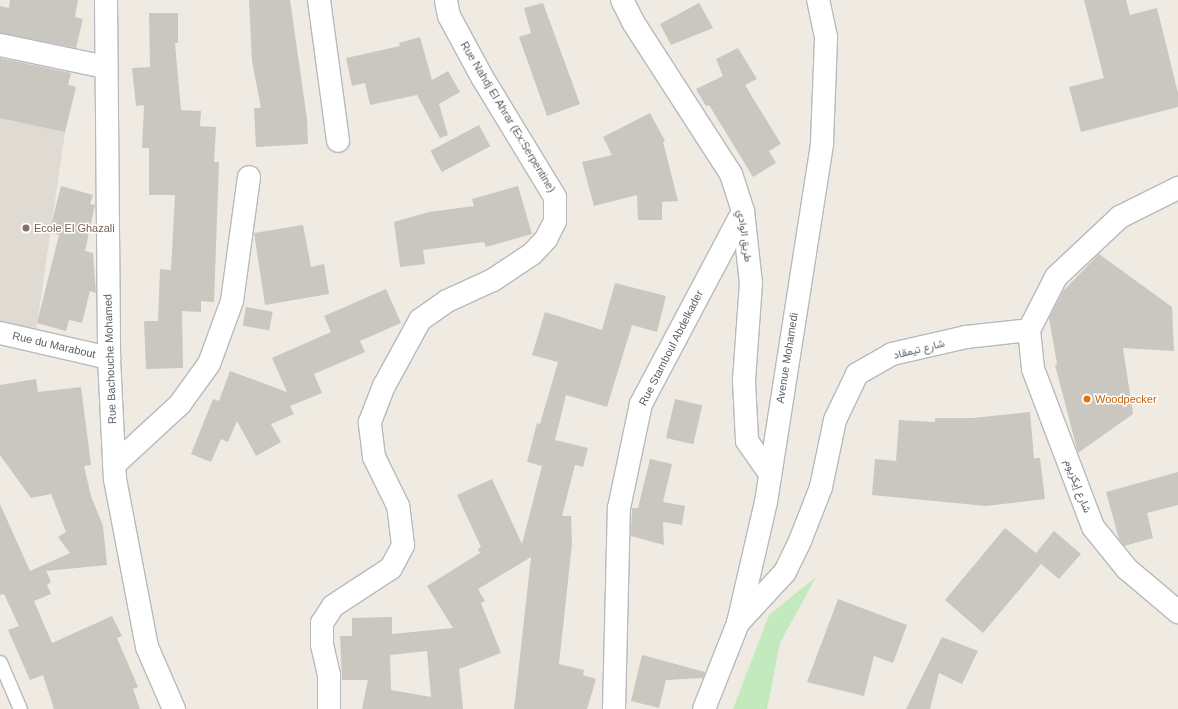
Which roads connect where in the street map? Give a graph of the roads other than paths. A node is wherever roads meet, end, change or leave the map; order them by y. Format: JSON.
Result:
{"nodes":[{"id":1,"x":106,"y":0,"type":"edge"},
{"id":2,"x":319,"y":0,"type":"edge"},
{"id":3,"x":446,"y":0,"type":"edge"},
{"id":4,"x":622,"y":0,"type":"edge"},
{"id":5,"x":818,"y":0,"type":"edge"},
{"id":6,"x":0,"y":45,"type":"edge"},
{"id":7,"x":105,"y":67,"type":"junction"},
{"id":8,"x":338,"y":140,"type":"dead end"},
{"id":9,"x":249,"y":177,"type":"dead end"},
{"id":10,"x":1178,"y":188,"type":"edge"},
{"id":11,"x":743,"y":211,"type":"junction"},
{"id":12,"x":1029,"y":330,"type":"junction"},
{"id":13,"x":0,"y":333,"type":"edge"},
{"id":14,"x":109,"y":358,"type":"junction"},
{"id":15,"x":114,"y":465,"type":"junction"},
{"id":16,"x":769,"y":473,"type":"junction"},
{"id":17,"x":1178,"y":612,"type":"edge"},
{"id":18,"x":738,"y":623,"type":"junction"},
{"id":19,"x":0,"y":662,"type":"edge"},
{"id":20,"x":20,"y":709,"type":"edge"},
{"id":21,"x":174,"y":709,"type":"edge"},
{"id":22,"x":329,"y":709,"type":"edge"},
{"id":23,"x":614,"y":709,"type":"edge"},
{"id":24,"x":704,"y":709,"type":"edge"}],
"edges":[{"from":1,"to":7,"type":"street","name":"Rue Bachouche Mohamed"},
{"from":2,"to":8,"type":"street"},
{"from":3,"to":22,"type":"street","name":"Rue Nahdj El Ahrar (Ex:Serpentine)"},
{"from":4,"to":11,"type":"street","name":"طريق الوادي"},
{"from":5,"to":16,"type":"street","name":"Avenue Mohamedi"},
{"from":6,"to":7,"type":"street"},
{"from":7,"to":14,"type":"street","name":"Rue Bachouche Mohamed"},
{"from":9,"to":15,"type":"street"},
{"from":10,"to":12,"type":"street"},
{"from":11,"to":16,"type":"street","name":"طريق الوادي"},
{"from":11,"to":23,"type":"street","name":"Rue Stamboul Abdelkader"},
{"from":12,"to":17,"type":"street","name":"شارع إيكزيوم"},
{"from":12,"to":18,"type":"street","name":"شارع تيمقاد"},
{"from":13,"to":14,"type":"street","name":"Rue du Marabout"},
{"from":14,"to":15,"type":"street","name":"Rue Bachouche Mohamed"},
{"from":15,"to":21,"type":"street","name":"Rue Bachouche Mohamed"},
{"from":16,"to":18,"type":"street","name":"Avenue Mohamedi"},
{"from":18,"to":24,"type":"street","name":"Avenue Mohamedi"},
{"from":19,"to":20,"type":"lane"}]}
